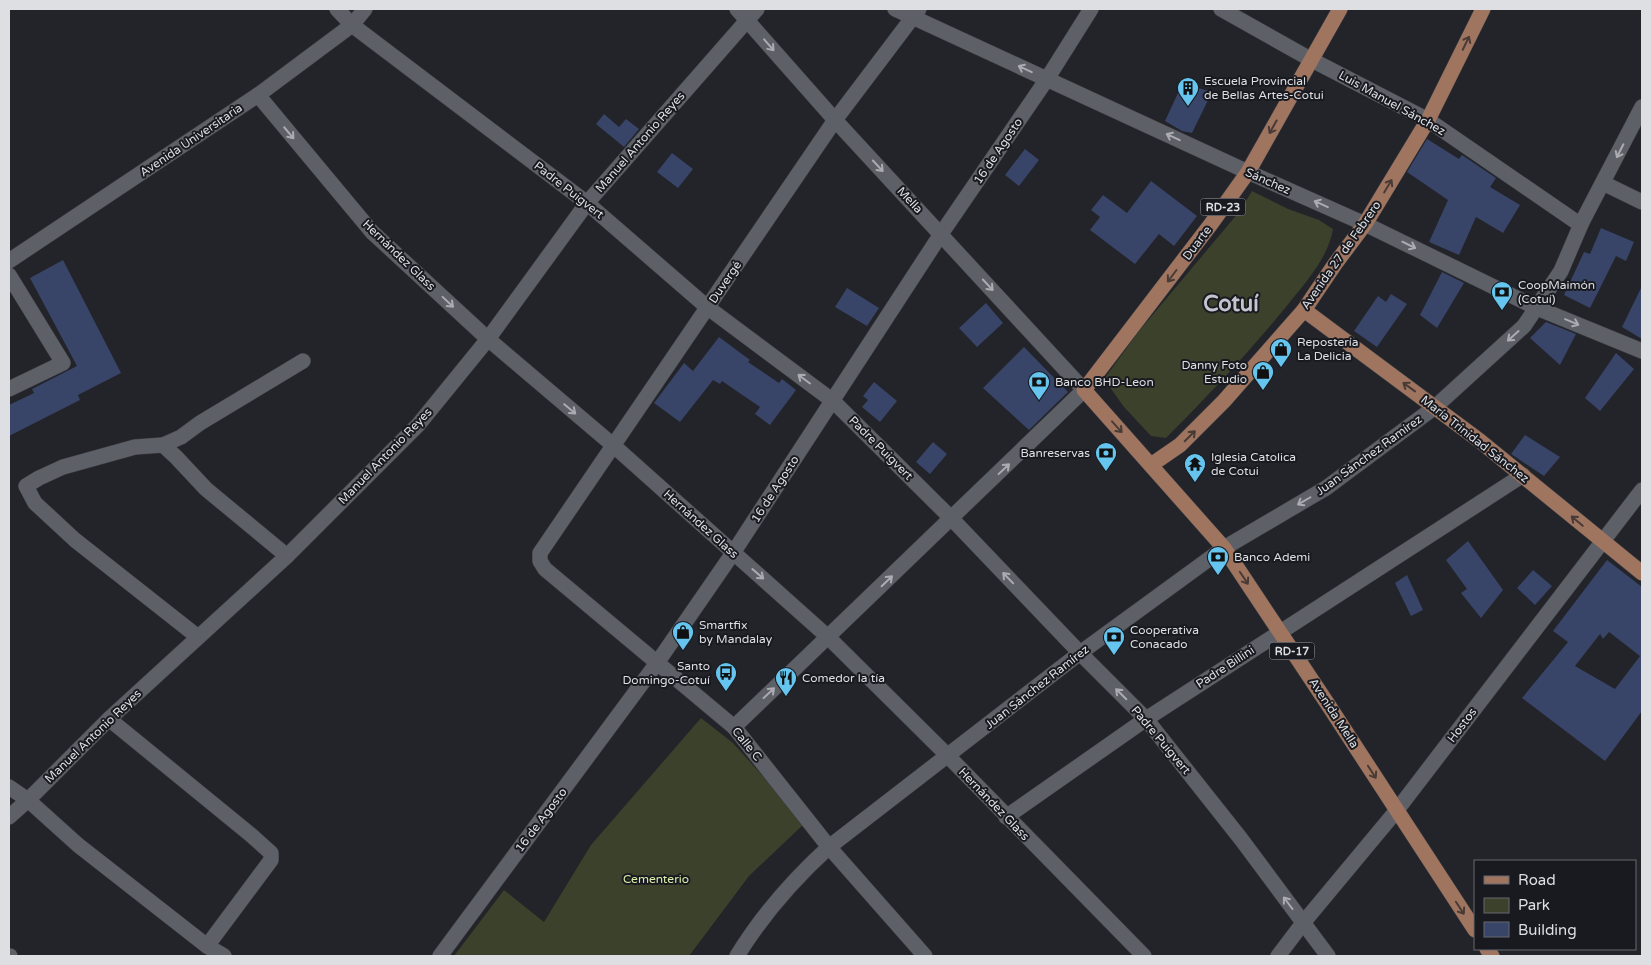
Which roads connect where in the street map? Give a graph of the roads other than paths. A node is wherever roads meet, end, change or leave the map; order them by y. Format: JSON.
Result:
{"nodes":[{"id":1,"x":337,"y":9,"type":"edge"},
{"id":2,"x":365,"y":9,"type":"edge"},
{"id":3,"x":895,"y":9,"type":"edge"},
{"id":4,"x":1091,"y":9,"type":"edge"},
{"id":5,"x":1220,"y":9,"type":"edge"},
{"id":6,"x":1340,"y":9,"type":"edge"},
{"id":7,"x":1483,"y":9,"type":"edge"},
{"id":8,"x":747,"y":12,"type":"edge"},
{"id":9,"x":916,"y":13,"type":"edge"},
{"id":10,"x":352,"y":25,"type":"junction"},
{"id":11,"x":1310,"y":59,"type":"junction"},
{"id":12,"x":1047,"y":79,"type":"junction"},
{"id":13,"x":258,"y":96,"type":"junction"},
{"id":14,"x":1642,"y":108,"type":"edge"},
{"id":15,"x":835,"y":120,"type":"junction"},
{"id":16,"x":1428,"y":120,"type":"junction"},
{"id":17,"x":1248,"y":172,"type":"junction"},
{"id":18,"x":1604,"y":183,"type":"junction"},
{"id":19,"x":1642,"y":202,"type":"edge"},
{"id":20,"x":587,"y":203,"type":"junction"},
{"id":21,"x":1582,"y":222,"type":"junction"},
{"id":22,"x":1365,"y":224,"type":"junction"},
{"id":23,"x":941,"y":234,"type":"junction"},
{"id":24,"x":9,"y":261,"type":"edge"},
{"id":25,"x":9,"y":275,"type":"edge"},
{"id":26,"x":707,"y":307,"type":"junction"},
{"id":27,"x":1537,"y":308,"type":"junction"},
{"id":28,"x":1304,"y":310,"type":"junction"},
{"id":29,"x":488,"y":339,"type":"junction"},
{"id":30,"x":1642,"y":351,"type":"edge"},
{"id":31,"x":304,"y":361,"type":"dead end"},
{"id":32,"x":9,"y":389,"type":"edge"},
{"id":33,"x":1084,"y":390,"type":"junction"},
{"id":34,"x":833,"y":402,"type":"junction"},
{"id":35,"x":1435,"y":407,"type":"junction"},
{"id":36,"x":164,"y":445,"type":"junction"},
{"id":37,"x":614,"y":446,"type":"junction"},
{"id":38,"x":1151,"y":465,"type":"junction"},
{"id":39,"x":1524,"y":475,"type":"junction"},
{"id":40,"x":1642,"y":490,"type":"edge"},
{"id":41,"x":951,"y":518,"type":"junction"},
{"id":42,"x":1602,"y":542,"type":"junction"},
{"id":43,"x":1224,"y":548,"type":"junction"},
{"id":44,"x":733,"y":553,"type":"junction"},
{"id":45,"x":287,"y":556,"type":"junction"},
{"id":46,"x":540,"y":561,"type":"joint"},
{"id":47,"x":1642,"y":573,"type":"edge"},
{"id":48,"x":1280,"y":632,"type":"junction"},
{"id":49,"x":198,"y":637,"type":"junction"},
{"id":50,"x":828,"y":637,"type":"junction"},
{"id":51,"x":1080,"y":653,"type":"junction"},
{"id":52,"x":657,"y":663,"type":"junction"},
{"id":53,"x":1146,"y":718,"type":"junction"},
{"id":54,"x":109,"y":719,"type":"junction"},
{"id":55,"x":734,"y":726,"type":"junction"},
{"id":56,"x":948,"y":756,"type":"junction"},
{"id":57,"x":9,"y":787,"type":"edge"},
{"id":58,"x":28,"y":800,"type":"junction"},
{"id":59,"x":1397,"y":810,"type":"junction"},
{"id":60,"x":9,"y":817,"type":"edge"},
{"id":61,"x":1006,"y":817,"type":"junction"},
{"id":62,"x":829,"y":847,"type":"junction"},
{"id":63,"x":1303,"y":923,"type":"junction"},
{"id":64,"x":1474,"y":928,"type":"edge"},
{"id":65,"x":207,"y":946,"type":"junction"},
{"id":66,"x":224,"y":956,"type":"edge"},
{"id":67,"x":440,"y":956,"type":"edge"},
{"id":68,"x":737,"y":956,"type":"edge"},
{"id":69,"x":925,"y":956,"type":"edge"},
{"id":70,"x":1144,"y":956,"type":"edge"},
{"id":71,"x":1278,"y":956,"type":"edge"},
{"id":72,"x":1328,"y":956,"type":"edge"}],
"edges":[{"from":1,"to":10,"type":"street","name":"Padre Puigvert"},
{"from":2,"to":10,"type":"street","name":"Avenida Universitaria"},
{"from":3,"to":9,"type":"street","name":"Sánchez"},
{"from":4,"to":12,"type":"street","name":"16 de Agosto"},
{"from":5,"to":11,"type":"street","name":"Luis Manuel Sánchez"},
{"from":6,"to":11,"type":"main road","name":"Duarte","number":"RD-23"},
{"from":16,"to":7,"type":"main road","name":"Avenida 27 de Febrero","one_way":true},
{"from":8,"to":15,"type":"street","name":"Mella","one_way":true},
{"from":8,"to":20,"type":"street","name":"Manuel Antonio Reyes"},
{"from":12,"to":9,"type":"street","name":"Sánchez","one_way":true},
{"from":9,"to":15,"type":"street","name":"Duvergé"},
{"from":10,"to":13,"type":"street","name":"Avenida Universitaria"},
{"from":10,"to":20,"type":"street","name":"Padre Puigvert"},
{"from":11,"to":16,"type":"street","name":"Luis Manuel Sánchez"},
{"from":11,"to":17,"type":"main road","name":"Duarte","number":"RD-23","one_way":true},
{"from":17,"to":12,"type":"street","name":"Sánchez","one_way":true},
{"from":12,"to":23,"type":"street","name":"16 de Agosto"},
{"from":13,"to":24,"type":"street","name":"Avenida Universitaria"},
{"from":13,"to":29,"type":"street","name":"Hernández Glass","one_way":true},
{"from":14,"to":18,"type":"street","name":"Juan Sánchez Ramírez","one_way":true},
{"from":15,"to":23,"type":"street","name":"Mella","one_way":true},
{"from":15,"to":26,"type":"street","name":"Duvergé"},
{"from":16,"to":21,"type":"street","name":"Luis Manuel Sánchez"},
{"from":22,"to":16,"type":"main road","name":"Avenida 27 de Febrero","one_way":true},
{"from":22,"to":17,"type":"street","name":"Sánchez","one_way":true},
{"from":17,"to":33,"type":"main road","name":"Duarte","number":"RD-23","one_way":true},
{"from":18,"to":19,"type":"street"},
{"from":18,"to":21,"type":"street","name":"Juan Sánchez Ramírez"},
{"from":20,"to":26,"type":"street","name":"Padre Puigvert"},
{"from":20,"to":29,"type":"street","name":"Manuel Antonio Reyes"},
{"from":21,"to":27,"type":"street","name":"Juan Sánchez Ramírez"},
{"from":22,"to":27,"type":"street","name":"Sánchez","one_way":true},
{"from":22,"to":28,"type":"main road","name":"Avenida 27 de Febrero"},
{"from":23,"to":33,"type":"street","name":"Mella","one_way":true},
{"from":23,"to":34,"type":"street","name":"16 de Agosto"},
{"from":25,"to":32,"type":"street"},
{"from":34,"to":26,"type":"street","name":"Padre Puigvert","one_way":true},
{"from":26,"to":37,"type":"street","name":"Duvergé"},
{"from":27,"to":30,"type":"street","name":"Sánchez","one_way":true},
{"from":27,"to":35,"type":"street","name":"Juan Sánchez Ramírez","one_way":true},
{"from":35,"to":28,"type":"main road","name":"María Trinidad Sánchez","one_way":true},
{"from":38,"to":28,"type":"main road","name":"Avenida 27 de Febrero","one_way":true},
{"from":29,"to":37,"type":"street","name":"Hernández Glass","one_way":true},
{"from":29,"to":45,"type":"street","name":"Manuel Antonio Reyes"},
{"from":31,"to":36,"type":"street"},
{"from":33,"to":38,"type":"main road","name":"Avenida Mella","number":"RD-17","one_way":true},
{"from":41,"to":33,"type":"street","one_way":true},
{"from":34,"to":41,"type":"street","name":"Padre Puigvert"},
{"from":34,"to":44,"type":"street","name":"16 de Agosto"},
{"from":35,"to":39,"type":"main road","name":"María Trinidad Sánchez"},
{"from":35,"to":43,"type":"street","name":"Juan Sánchez Ramírez","one_way":true},
{"from":36,"to":45,"type":"street"},
{"from":36,"to":49,"type":"street"},
{"from":37,"to":44,"type":"street","name":"Hernández Glass"},
{"from":37,"to":46,"type":"street","name":"Duvergé"},
{"from":38,"to":43,"type":"main road","name":"Avenida Mella","number":"RD-17"},
{"from":42,"to":39,"type":"main road","name":"María Trinidad Sánchez","one_way":true},
{"from":39,"to":48,"type":"street","name":"Padre Billini"},
{"from":40,"to":42,"type":"street","name":"Hostos"},
{"from":50,"to":41,"type":"street","one_way":true},
{"from":51,"to":41,"type":"street","name":"Padre Puigvert","one_way":true},
{"from":42,"to":47,"type":"main road","name":"María Trinidad Sánchez"},
{"from":42,"to":59,"type":"street","name":"Hostos"},
{"from":43,"to":48,"type":"main road","name":"Avenida Mella","number":"RD-17","one_way":true},
{"from":43,"to":51,"type":"street","name":"Juan Sánchez Ramírez"},
{"from":44,"to":50,"type":"street","name":"Hernández Glass","one_way":true},
{"from":44,"to":52,"type":"street","name":"16 de Agosto"},
{"from":45,"to":49,"type":"street","name":"Manuel Antonio Reyes"},
{"from":46,"to":52,"type":"street","name":"Calle C"},
{"from":48,"to":53,"type":"street","name":"Padre Billini"},
{"from":48,"to":59,"type":"main road","name":"Avenida Mella","number":"RD-17","one_way":true},
{"from":49,"to":54,"type":"street","name":"Manuel Antonio Reyes"},
{"from":55,"to":50,"type":"street","one_way":true},
{"from":50,"to":56,"type":"street","name":"Hernández Glass"},
{"from":53,"to":51,"type":"street","name":"Padre Puigvert","one_way":true},
{"from":51,"to":56,"type":"street","name":"Juan Sánchez Ramírez"},
{"from":52,"to":55,"type":"street","name":"Calle C"},
{"from":52,"to":67,"type":"street","name":"16 de Agosto"},
{"from":53,"to":61,"type":"street","name":"Padre Billini"},
{"from":63,"to":53,"type":"street","name":"Padre Puigvert","one_way":true},
{"from":54,"to":58,"type":"street","name":"Manuel Antonio Reyes"},
{"from":54,"to":65,"type":"street"},
{"from":55,"to":62,"type":"street","name":"Calle C"},
{"from":56,"to":61,"type":"street","name":"Hernández Glass"},
{"from":56,"to":62,"type":"street","name":"Juan Sánchez Ramírez"},
{"from":57,"to":58,"type":"street"},
{"from":58,"to":60,"type":"street","name":"Manuel Antonio Reyes"},
{"from":58,"to":65,"type":"street"},
{"from":59,"to":63,"type":"street","name":"Hostos"},
{"from":59,"to":64,"type":"main road","name":"Avenida Mella","number":"RD-17","one_way":true},
{"from":61,"to":70,"type":"street","name":"Hernández Glass"},
{"from":62,"to":68,"type":"street","name":"Juan Sánchez Ramírez"},
{"from":62,"to":69,"type":"street","name":"Calle C"},
{"from":63,"to":71,"type":"street","name":"Hostos"},
{"from":63,"to":72,"type":"street","name":"Padre Puigvert"},
{"from":65,"to":66,"type":"street"}]}
